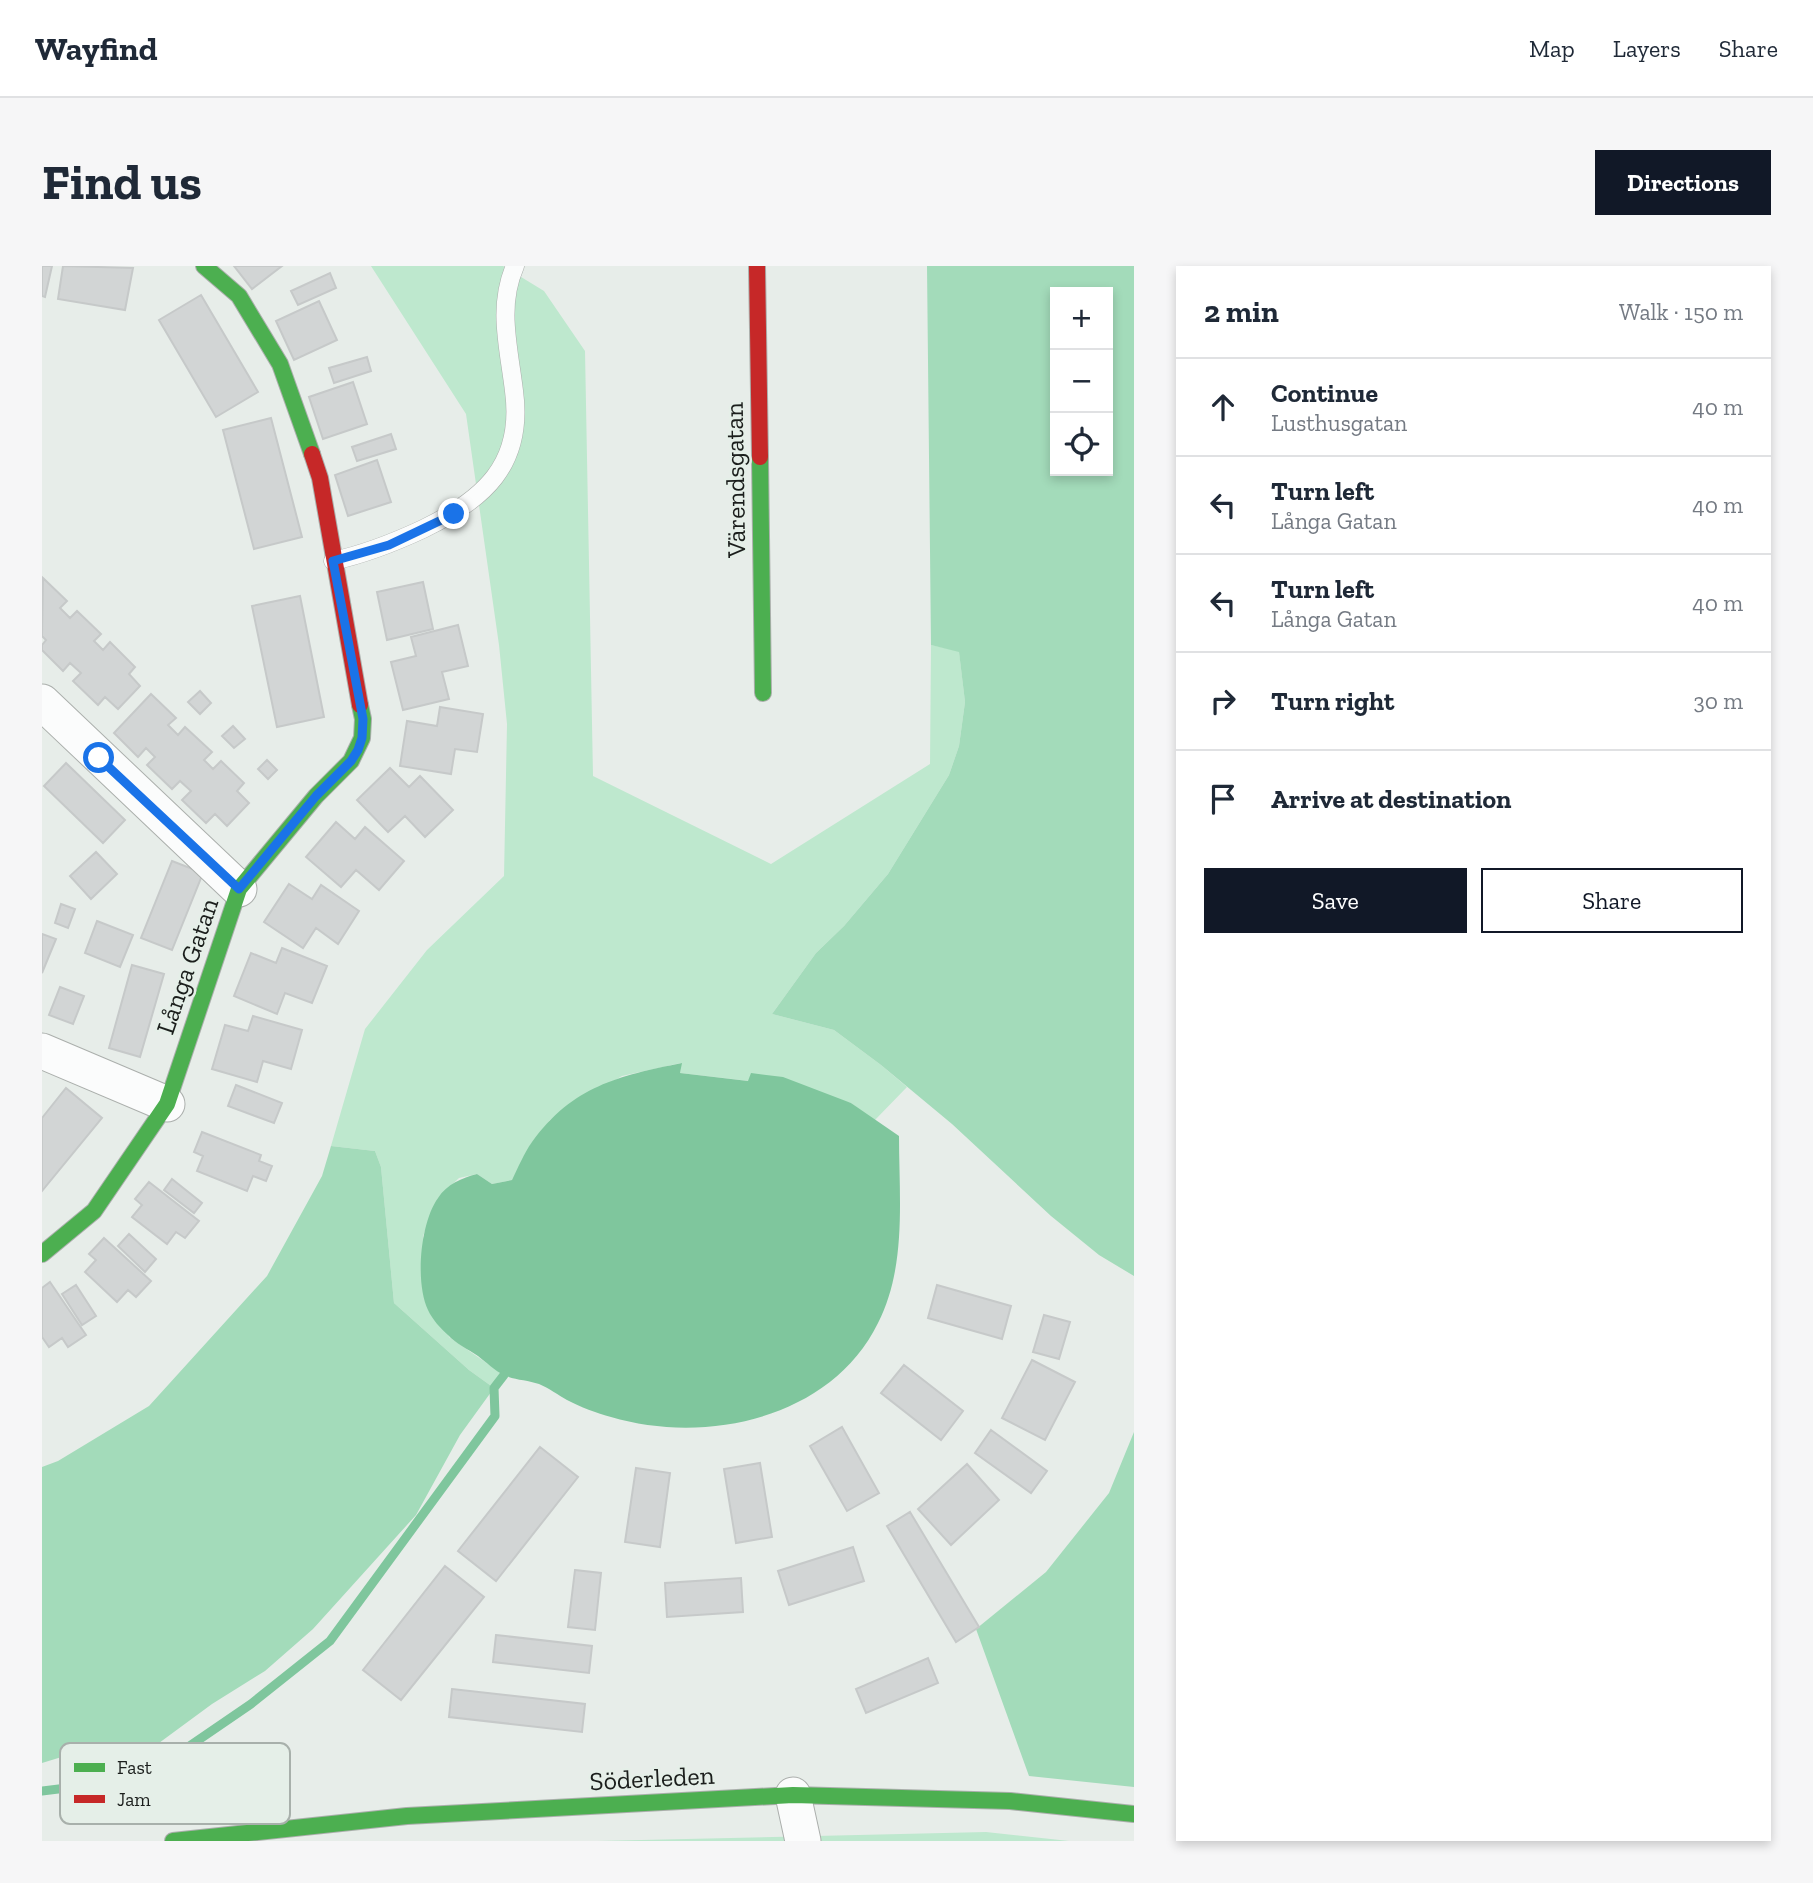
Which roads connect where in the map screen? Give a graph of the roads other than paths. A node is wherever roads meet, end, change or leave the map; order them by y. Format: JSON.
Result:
{"nodes":[{"id":1,"x":204,"y":266,"type":"edge"},
{"id":2,"x":516,"y":266,"type":"edge"},
{"id":3,"x":757,"y":266,"type":"edge"},
{"id":4,"x":333,"y":561,"type":"junction"},
{"id":5,"x":763,"y":693,"type":"dead end"},
{"id":6,"x":42,"y":702,"type":"edge"},
{"id":7,"x":239,"y":889,"type":"junction"},
{"id":8,"x":42,"y":1051,"type":"edge"},
{"id":9,"x":167,"y":1104,"type":"junction"},
{"id":10,"x":42,"y":1254,"type":"edge"},
{"id":11,"x":793,"y":1795,"type":"junction"},
{"id":12,"x":1134,"y":1814,"type":"edge"},
{"id":13,"x":173,"y":1841,"type":"edge"},
{"id":14,"x":803,"y":1841,"type":"edge"}],
"edges":[{"from":1,"to":4,"type":"street","name":"Långa Gatan"},
{"from":2,"to":4,"type":"lane"},
{"from":3,"to":5,"type":"street","name":"Värendsgatan"},
{"from":4,"to":7,"type":"street","name":"Långa Gatan"},
{"from":6,"to":7,"type":"street"},
{"from":7,"to":9,"type":"street","name":"Långa Gatan"},
{"from":8,"to":9,"type":"street"},
{"from":9,"to":10,"type":"street","name":"Långa Gatan"},
{"from":11,"to":12,"type":"street","name":"Söderleden"},
{"from":11,"to":13,"type":"street","name":"Söderleden"},
{"from":11,"to":14,"type":"street"}]}
